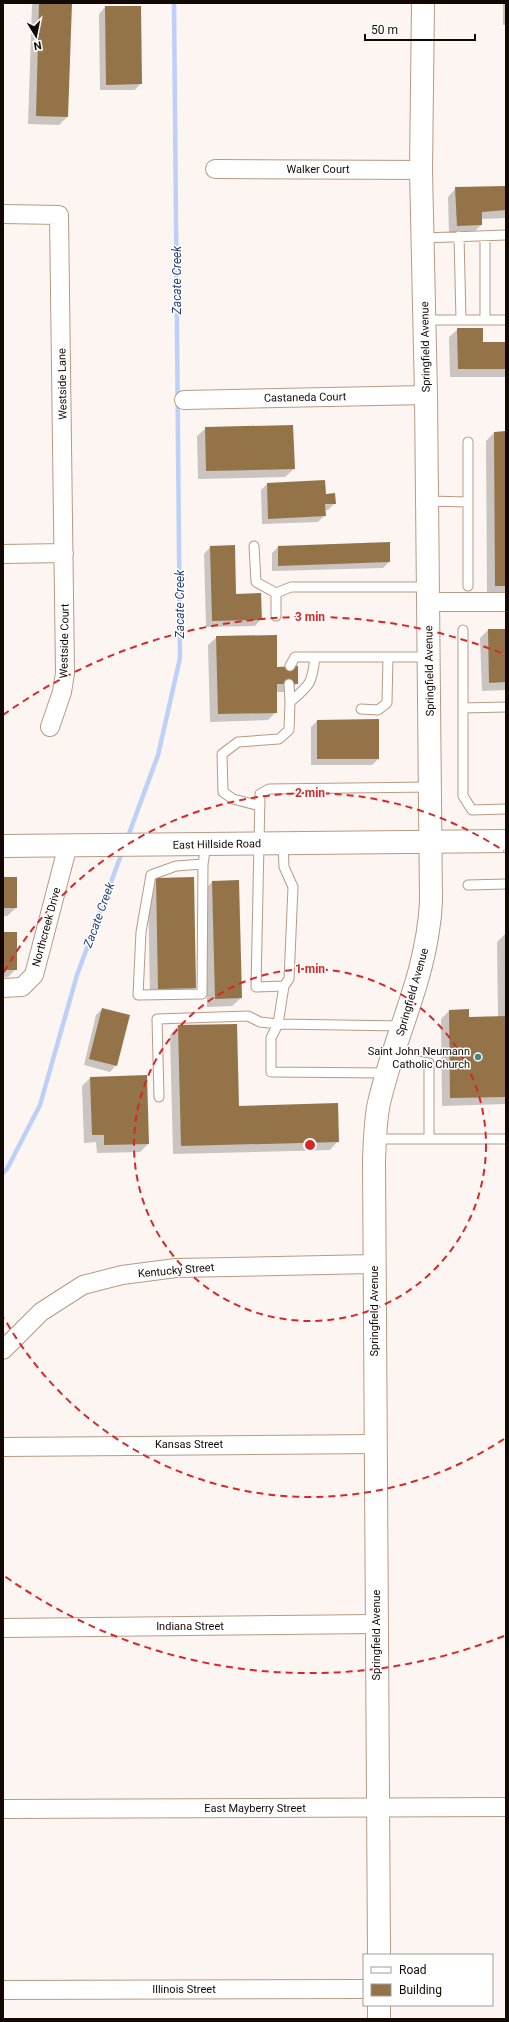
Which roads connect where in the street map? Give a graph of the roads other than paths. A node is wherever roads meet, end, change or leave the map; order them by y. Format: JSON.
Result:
{"nodes":[{"id":1,"x":423,"y":3,"type":"edge"},
{"id":2,"x":215,"y":169,"type":"dead end"},
{"id":3,"x":421,"y":170,"type":"junction"},
{"id":4,"x":3,"y":214,"type":"edge"},
{"id":5,"x":506,"y":235,"type":"edge"},
{"id":6,"x":459,"y":236,"type":"junction"},
{"id":7,"x":484,"y":236,"type":"junction"},
{"id":8,"x":423,"y":238,"type":"junction"},
{"id":9,"x":461,"y":319,"type":"junction"},
{"id":10,"x":424,"y":320,"type":"junction"},
{"id":11,"x":485,"y":320,"type":"junction"},
{"id":12,"x":506,"y":320,"type":"edge"},
{"id":13,"x":426,"y":395,"type":"junction"},
{"id":14,"x":184,"y":400,"type":"dead end"},
{"id":15,"x":468,"y":442,"type":"dead end"},
{"id":16,"x":427,"y":501,"type":"junction"},
{"id":17,"x":468,"y":502,"type":"junction"},
{"id":18,"x":254,"y":546,"type":"dead end"},
{"id":19,"x":64,"y":553,"type":"junction"},
{"id":20,"x":3,"y":554,"type":"edge"},
{"id":21,"x":468,"y":586,"type":"dead end"},
{"id":22,"x":276,"y":594,"type":"junction"},
{"id":23,"x":428,"y":594,"type":"junction"},
{"id":24,"x":506,"y":602,"type":"edge"},
{"id":25,"x":276,"y":616,"type":"dead end"},
{"id":26,"x":463,"y":630,"type":"dead end"},
{"id":27,"x":315,"y":657,"type":"junction"},
{"id":28,"x":388,"y":657,"type":"junction"},
{"id":29,"x":429,"y":657,"type":"junction"},
{"id":30,"x":290,"y":666,"type":"dead end"},
{"id":31,"x":289,"y":684,"type":"dead end"},
{"id":32,"x":290,"y":702,"type":"junction"},
{"id":33,"x":506,"y":707,"type":"edge"},
{"id":34,"x":463,"y":708,"type":"junction"},
{"id":35,"x":361,"y":710,"type":"dead end"},
{"id":36,"x":50,"y":727,"type":"dead end"},
{"id":37,"x":431,"y":787,"type":"junction"},
{"id":38,"x":260,"y":806,"type":"junction"},
{"id":39,"x":506,"y":809,"type":"edge"},
{"id":40,"x":506,"y":841,"type":"edge"},
{"id":41,"x":432,"y":842,"type":"junction"},
{"id":42,"x":283,"y":843,"type":"junction"},
{"id":43,"x":259,"y":844,"type":"junction"},
{"id":44,"x":68,"y":845,"type":"junction"},
{"id":45,"x":3,"y":846,"type":"edge"},
{"id":46,"x":204,"y":854,"type":"junction"},
{"id":47,"x":506,"y":884,"type":"edge"},
{"id":48,"x":468,"y":885,"type":"dead end"},
{"id":49,"x":284,"y":986,"type":"junction"},
{"id":50,"x":3,"y":988,"type":"edge"},
{"id":51,"x":278,"y":1024,"type":"junction"},
{"id":52,"x":403,"y":1026,"type":"junction"},
{"id":53,"x":390,"y":1065,"type":"junction"},
{"id":54,"x":158,"y":1097,"type":"dead end"},
{"id":55,"x":375,"y":1139,"type":"junction"},
{"id":56,"x":428,"y":1139,"type":"junction"},
{"id":57,"x":506,"y":1139,"type":"edge"},
{"id":58,"x":374,"y":1264,"type":"junction"},
{"id":59,"x":3,"y":1350,"type":"edge"},
{"id":60,"x":375,"y":1444,"type":"junction"},
{"id":61,"x":3,"y":1447,"type":"edge"},
{"id":62,"x":376,"y":1624,"type":"junction"},
{"id":63,"x":3,"y":1628,"type":"edge"},
{"id":64,"x":506,"y":1807,"type":"edge"},
{"id":65,"x":3,"y":1808,"type":"edge"},
{"id":66,"x":378,"y":1808,"type":"junction"},
{"id":67,"x":378,"y":1954,"type":"edge"},
{"id":68,"x":363,"y":1989,"type":"edge"},
{"id":69,"x":3,"y":1990,"type":"edge"},
{"id":70,"x":379,"y":2006,"type":"edge"},
{"id":71,"x":379,"y":2019,"type":"edge"}],
"edges":[{"from":1,"to":3,"type":"main road","name":"Springfield Avenue"},
{"from":2,"to":3,"type":"street","name":"Walker Court"},
{"from":3,"to":8,"type":"main road","name":"Springfield Avenue"},
{"from":4,"to":19,"type":"street","name":"Westside Lane"},
{"from":5,"to":7,"type":"lane"},
{"from":6,"to":7,"type":"lane"},
{"from":6,"to":8,"type":"lane"},
{"from":6,"to":9,"type":"lane"},
{"from":7,"to":11,"type":"lane"},
{"from":8,"to":10,"type":"main road","name":"Springfield Avenue"},
{"from":9,"to":10,"type":"lane"},
{"from":9,"to":11,"type":"lane"},
{"from":10,"to":13,"type":"main road","name":"Springfield Avenue"},
{"from":11,"to":12,"type":"lane"},
{"from":13,"to":14,"type":"street","name":"Castaneda Court"},
{"from":13,"to":16,"type":"main road","name":"Springfield Avenue"},
{"from":15,"to":17,"type":"lane"},
{"from":16,"to":17,"type":"lane"},
{"from":16,"to":23,"type":"main road","name":"Springfield Avenue"},
{"from":17,"to":21,"type":"lane"},
{"from":18,"to":22,"type":"lane"},
{"from":19,"to":20,"type":"street"},
{"from":19,"to":36,"type":"street","name":"Westside Court"},
{"from":22,"to":23,"type":"lane"},
{"from":22,"to":25,"type":"lane"},
{"from":23,"to":24,"type":"street"},
{"from":23,"to":29,"type":"main road","name":"Springfield Avenue"},
{"from":26,"to":34,"type":"lane"},
{"from":27,"to":28,"type":"lane"},
{"from":27,"to":30,"type":"lane"},
{"from":27,"to":32,"type":"lane"},
{"from":28,"to":29,"type":"lane"},
{"from":28,"to":35,"type":"lane"},
{"from":29,"to":37,"type":"main road","name":"Springfield Avenue"},
{"from":31,"to":32,"type":"lane"},
{"from":32,"to":38,"type":"lane"},
{"from":33,"to":34,"type":"lane"},
{"from":34,"to":39,"type":"lane"},
{"from":37,"to":38,"type":"lane"},
{"from":37,"to":41,"type":"main road","name":"Springfield Avenue"},
{"from":38,"to":43,"type":"lane"},
{"from":40,"to":41,"type":"main road","name":"East Hillside Road"},
{"from":41,"to":42,"type":"main road","name":"East Hillside Road"},
{"from":41,"to":52,"type":"main road","name":"Springfield Avenue"},
{"from":42,"to":43,"type":"main road","name":"East Hillside Road"},
{"from":42,"to":49,"type":"lane"},
{"from":43,"to":46,"type":"main road","name":"East Hillside Road"},
{"from":43,"to":49,"type":"lane"},
{"from":44,"to":45,"type":"main road","name":"East Hillside Road"},
{"from":44,"to":46,"type":"main road","name":"East Hillside Road"},
{"from":44,"to":50,"type":"street","name":"Northcreek Drive"},
{"from":46,"to":46,"type":"lane"},
{"from":47,"to":48,"type":"lane"},
{"from":49,"to":51,"type":"lane"},
{"from":51,"to":52,"type":"lane"},
{"from":51,"to":53,"type":"lane"},
{"from":51,"to":54,"type":"lane"},
{"from":52,"to":53,"type":"main road","name":"Springfield Avenue"},
{"from":53,"to":55,"type":"main road","name":"Springfield Avenue"},
{"from":53,"to":56,"type":"lane"},
{"from":55,"to":56,"type":"lane"},
{"from":55,"to":58,"type":"main road","name":"Springfield Avenue"},
{"from":56,"to":57,"type":"lane"},
{"from":58,"to":59,"type":"street","name":"Kentucky Street"},
{"from":58,"to":60,"type":"main road","name":"Springfield Avenue"},
{"from":60,"to":61,"type":"street","name":"Kansas Street"},
{"from":60,"to":62,"type":"main road","name":"Springfield Avenue"},
{"from":62,"to":63,"type":"street","name":"Indiana Street"},
{"from":62,"to":66,"type":"main road","name":"Springfield Avenue"},
{"from":64,"to":66,"type":"street","name":"East Mayberry Street"},
{"from":65,"to":66,"type":"street","name":"East Mayberry Street"},
{"from":66,"to":67,"type":"main road","name":"Springfield Avenue"},
{"from":68,"to":69,"type":"street","name":"Illinois Street"},
{"from":70,"to":71,"type":"main road"}]}
